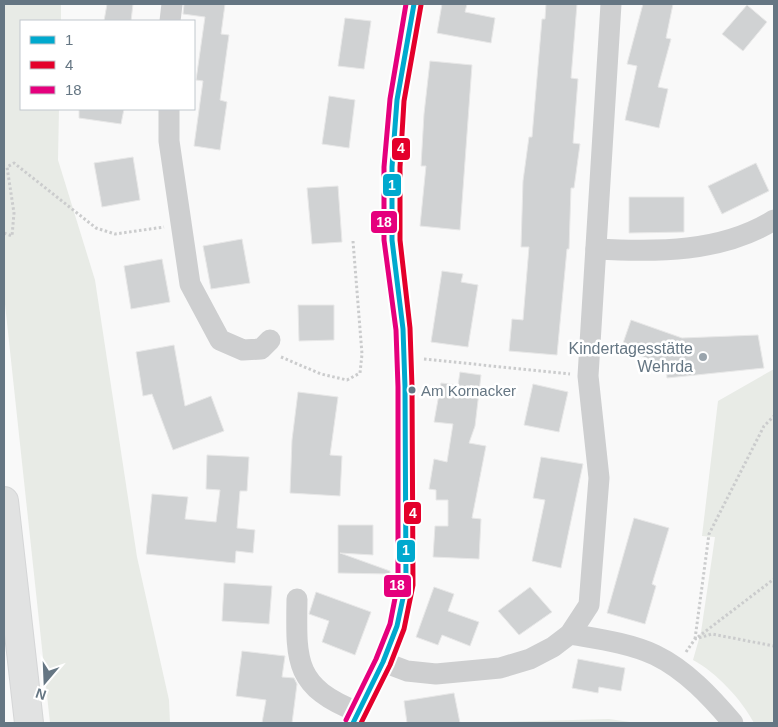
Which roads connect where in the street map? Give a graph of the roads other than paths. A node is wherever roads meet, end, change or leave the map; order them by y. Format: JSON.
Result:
{"nodes":[{"id":1,"x":172,"y":4,"type":"edge"},
{"id":2,"x":414,"y":4,"type":"edge"},
{"id":3,"x":611,"y":4,"type":"edge"},
{"id":4,"x":170,"y":20,"type":"edge"},
{"id":5,"x":169,"y":110,"type":"edge"},
{"id":6,"x":774,"y":220,"type":"edge"},
{"id":7,"x":596,"y":248,"type":"junction"},
{"id":8,"x":266,"y":345,"type":"road end"},
{"id":9,"x":4,"y":501,"type":"edge"},
{"id":10,"x":297,"y":598,"type":"dead end"},
{"id":11,"x":570,"y":634,"type":"junction"},
{"id":12,"x":383,"y":662,"type":"junction"},
{"id":13,"x":356,"y":717,"type":"edge"},
{"id":14,"x":29,"y":723,"type":"edge"},
{"id":15,"x":733,"y":723,"type":"edge"}],
"edges":[{"from":1,"to":4,"type":"street"},
{"from":2,"to":12,"type":"street"},
{"from":3,"to":7,"type":"street"},
{"from":5,"to":8,"type":"street"},
{"from":6,"to":7,"type":"street"},
{"from":7,"to":11,"type":"street"},
{"from":9,"to":14,"type":"main road"},
{"from":10,"to":13,"type":"street"},
{"from":11,"to":12,"type":"street"},
{"from":11,"to":15,"type":"street"},
{"from":12,"to":13,"type":"street"}]}
